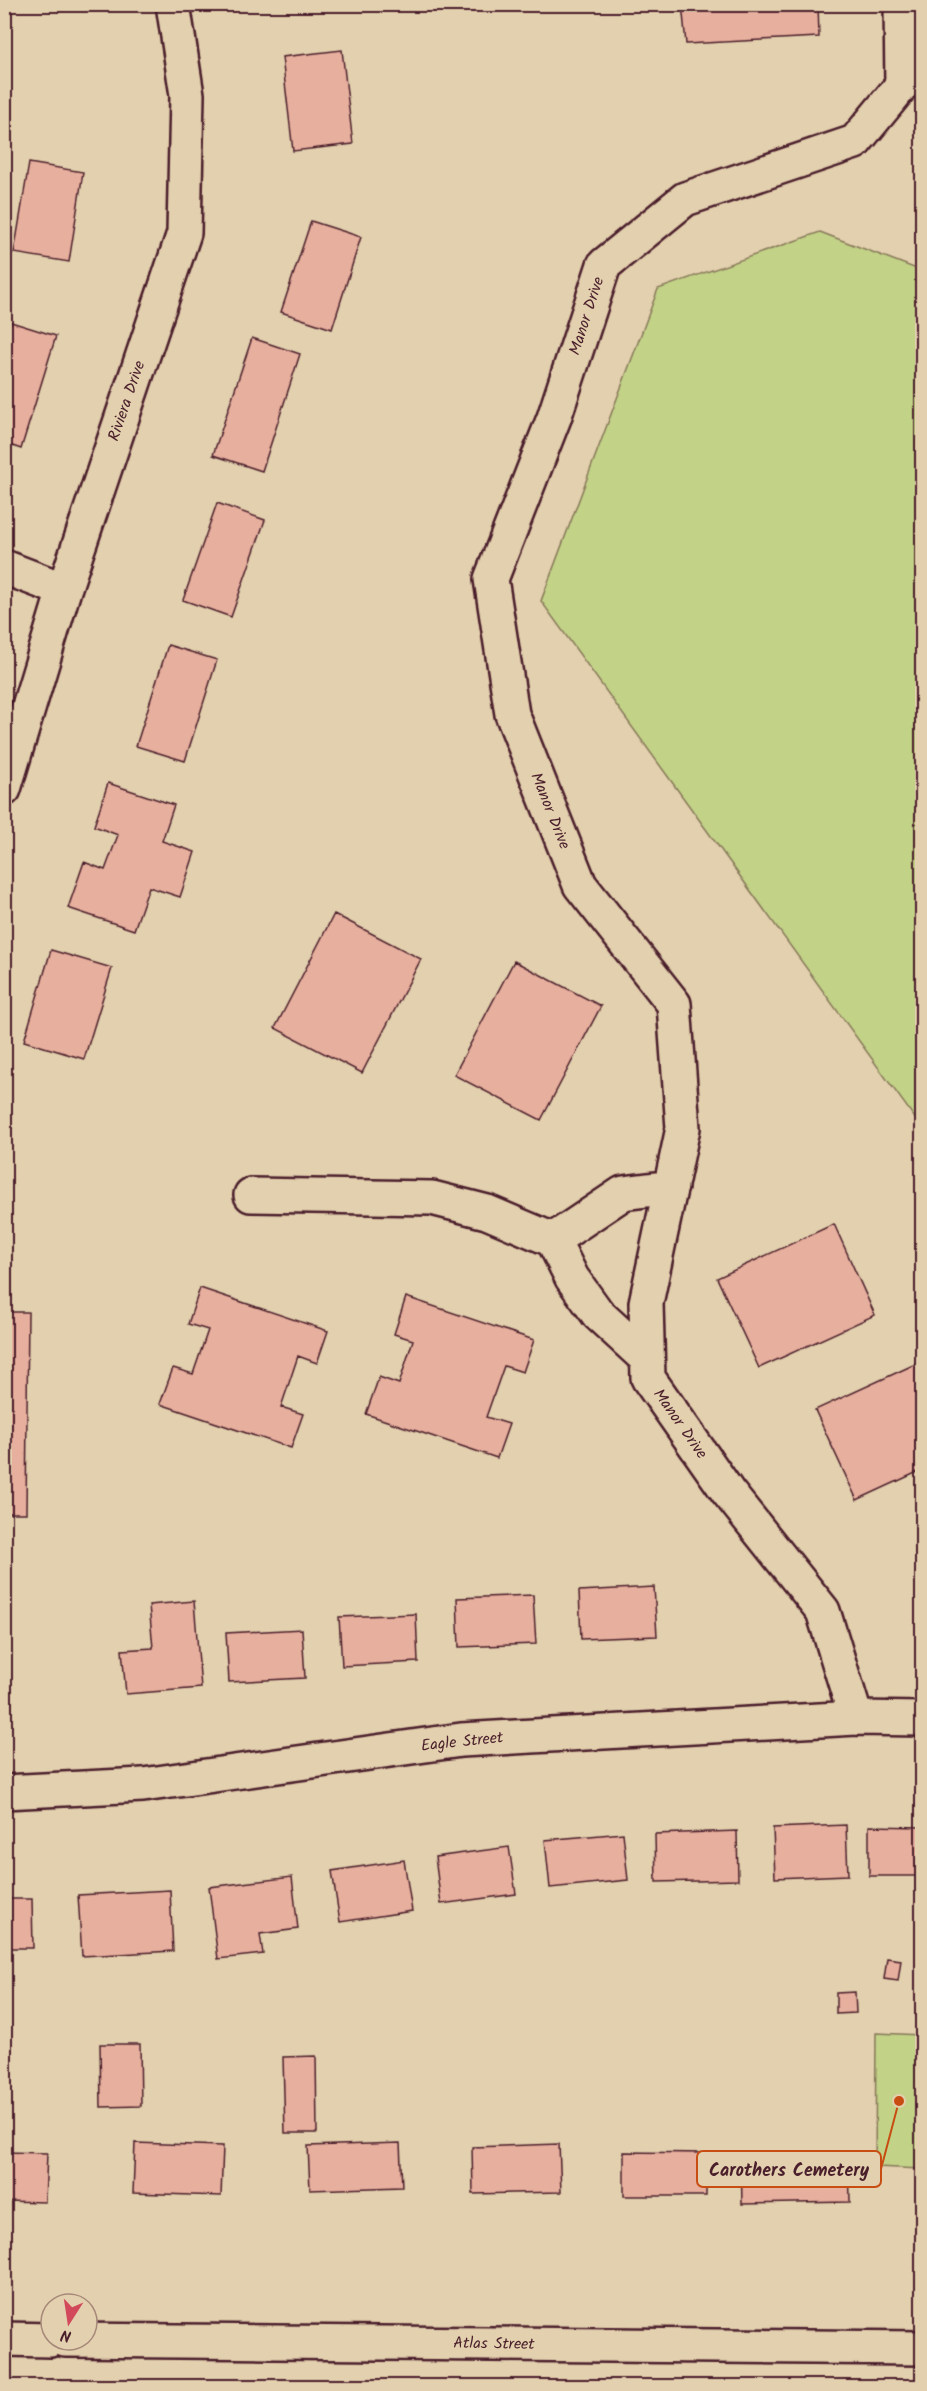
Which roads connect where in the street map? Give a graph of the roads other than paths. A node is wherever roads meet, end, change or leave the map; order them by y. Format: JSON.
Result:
{"nodes":[{"id":1,"x":173,"y":4,"type":"edge"},
{"id":2,"x":901,"y":4,"type":"edge"},
{"id":3,"x":4,"y":567,"type":"edge"},
{"id":4,"x":64,"y":590,"type":"junction"},
{"id":5,"x":4,"y":789,"type":"edge"},
{"id":6,"x":671,"y":1187,"type":"junction"},
{"id":7,"x":250,"y":1195,"type":"dead end"},
{"id":8,"x":553,"y":1240,"type":"junction"},
{"id":9,"x":647,"y":1359,"type":"junction"},
{"id":10,"x":856,"y":1718,"type":"junction"},
{"id":11,"x":922,"y":1719,"type":"edge"},
{"id":12,"x":4,"y":1792,"type":"edge"},
{"id":13,"x":4,"y":2339,"type":"edge"},
{"id":14,"x":39,"y":2340,"type":"edge"},
{"id":15,"x":99,"y":2340,"type":"edge"},
{"id":16,"x":922,"y":2348,"type":"edge"}],
"edges":[{"from":1,"to":4,"type":"street","name":"Riviera Drive"},
{"from":2,"to":6,"type":"street","name":"Manor Drive"},
{"from":3,"to":4,"type":"street"},
{"from":4,"to":5,"type":"street","name":"Riviera Drive"},
{"from":6,"to":8,"type":"street"},
{"from":6,"to":9,"type":"street","name":"Manor Drive"},
{"from":7,"to":8,"type":"street"},
{"from":8,"to":9,"type":"street"},
{"from":9,"to":10,"type":"street","name":"Manor Drive"},
{"from":10,"to":11,"type":"street","name":"Eagle Street"},
{"from":10,"to":12,"type":"street","name":"Eagle Street"},
{"from":13,"to":14,"type":"street"},
{"from":15,"to":16,"type":"street","name":"Atlas Street"}]}
